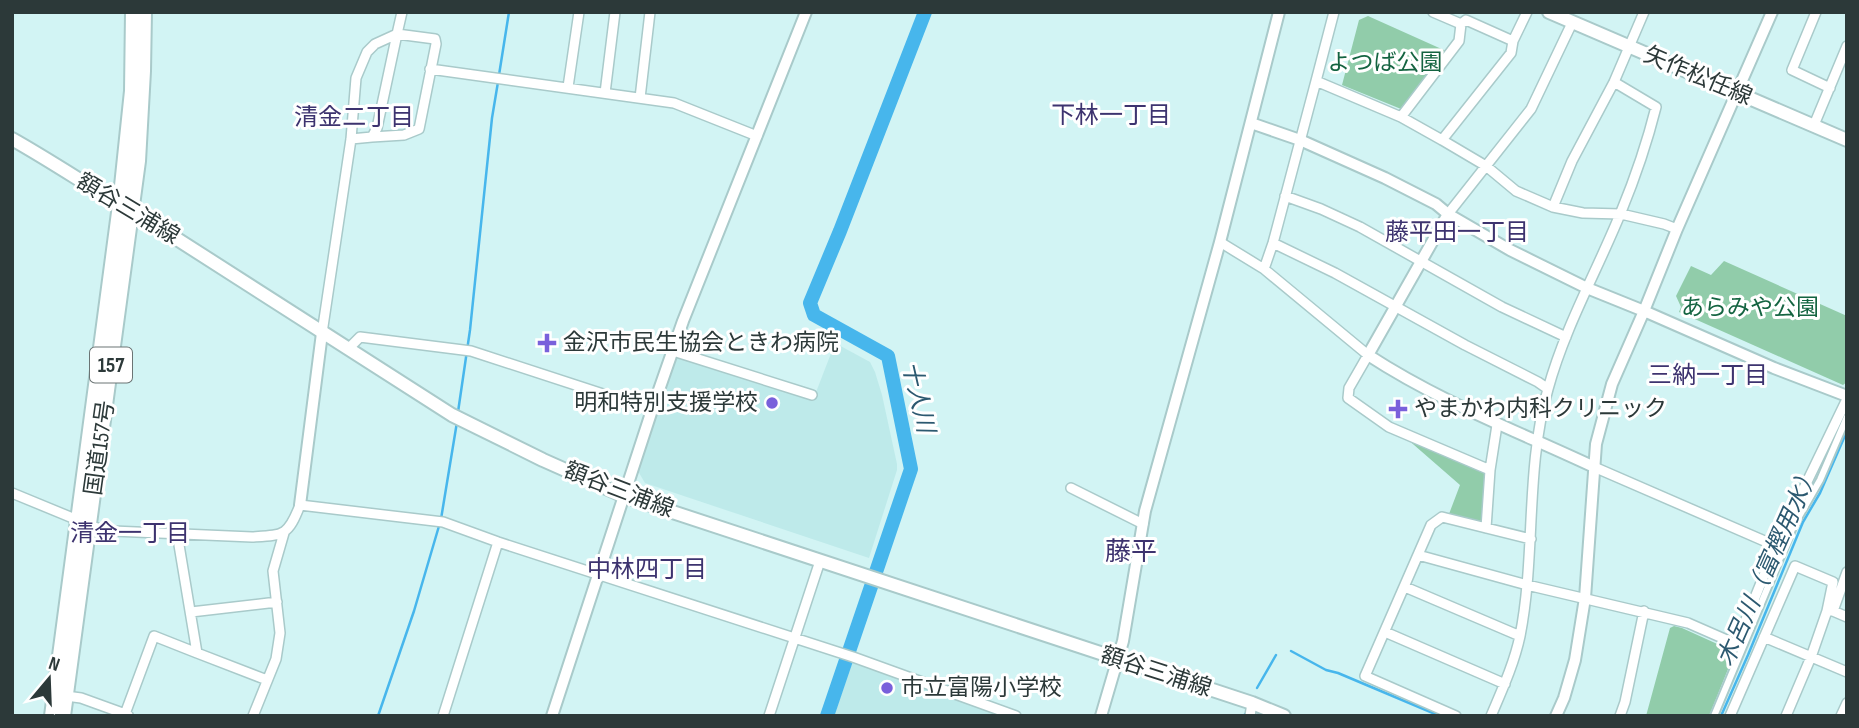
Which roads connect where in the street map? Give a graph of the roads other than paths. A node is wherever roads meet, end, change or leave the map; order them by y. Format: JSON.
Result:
{"nodes":[{"id":1,"x":133,"y":12,"type":"edge"},
{"id":2,"x":144,"y":12,"type":"edge"},
{"id":3,"x":402,"y":12,"type":"edge"},
{"id":4,"x":579,"y":12,"type":"edge"},
{"id":5,"x":615,"y":12,"type":"edge"},
{"id":6,"x":650,"y":12,"type":"edge"},
{"id":7,"x":806,"y":12,"type":"edge"},
{"id":8,"x":1279,"y":12,"type":"edge"},
{"id":9,"x":1334,"y":12,"type":"edge"},
{"id":10,"x":1433,"y":12,"type":"edge"},
{"id":11,"x":1527,"y":12,"type":"edge"},
{"id":12,"x":1549,"y":12,"type":"edge"},
{"id":13,"x":1644,"y":12,"type":"edge"},
{"id":14,"x":1772,"y":12,"type":"edge"},
{"id":15,"x":1816,"y":12,"type":"edge"},
{"id":16,"x":1572,"y":23,"type":"junction"},
{"id":17,"x":1461,"y":24,"type":"junction"},
{"id":18,"x":397,"y":34,"type":"junction"},
{"id":19,"x":1513,"y":41,"type":"junction"},
{"id":20,"x":1629,"y":46,"type":"junction"},
{"id":21,"x":1847,"y":47,"type":"edge"},
{"id":22,"x":430,"y":69,"type":"junction"},
{"id":23,"x":1316,"y":81,"type":"junction"},
{"id":24,"x":1614,"y":82,"type":"junction"},
{"id":25,"x":568,"y":88,"type":"junction"},
{"id":26,"x":1830,"y":88,"type":"junction"},
{"id":27,"x":1738,"y":92,"type":"junction"},
{"id":28,"x":605,"y":93,"type":"junction"},
{"id":29,"x":640,"y":97,"type":"junction"},
{"id":30,"x":1401,"y":117,"type":"junction"},
{"id":31,"x":1251,"y":123,"type":"junction"},
{"id":32,"x":1814,"y":125,"type":"junction"},
{"id":33,"x":757,"y":136,"type":"junction"},
{"id":34,"x":372,"y":137,"type":"junction"},
{"id":35,"x":12,"y":139,"type":"edge"},
{"id":36,"x":351,"y":139,"type":"junction"},
{"id":37,"x":1300,"y":140,"type":"junction"},
{"id":38,"x":1442,"y":140,"type":"junction"},
{"id":39,"x":1847,"y":140,"type":"edge"},
{"id":40,"x":1486,"y":166,"type":"junction"},
{"id":41,"x":1285,"y":196,"type":"junction"},
{"id":42,"x":126,"y":208,"type":"junction"},
{"id":43,"x":1553,"y":208,"type":"junction"},
{"id":44,"x":1448,"y":214,"type":"junction"},
{"id":45,"x":1621,"y":214,"type":"junction"},
{"id":46,"x":1677,"y":229,"type":"junction"},
{"id":47,"x":1220,"y":242,"type":"junction"},
{"id":48,"x":1273,"y":243,"type":"junction"},
{"id":49,"x":1421,"y":262,"type":"junction"},
{"id":50,"x":1264,"y":269,"type":"junction"},
{"id":51,"x":1587,"y":288,"type":"junction"},
{"id":52,"x":1395,"y":307,"type":"junction"},
{"id":53,"x":1644,"y":311,"type":"junction"},
{"id":54,"x":322,"y":333,"type":"junction"},
{"id":55,"x":1566,"y":337,"type":"junction"},
{"id":56,"x":348,"y":349,"type":"junction"},
{"id":57,"x":673,"y":351,"type":"junction"},
{"id":58,"x":1368,"y":355,"type":"junction"},
{"id":59,"x":1548,"y":389,"type":"junction"},
{"id":60,"x":811,"y":395,"type":"dead end"},
{"id":61,"x":1847,"y":398,"type":"edge"},
{"id":62,"x":652,"y":410,"type":"junction"},
{"id":63,"x":1847,"y":417,"type":"edge"},
{"id":64,"x":1497,"y":425,"type":"junction"},
{"id":65,"x":1537,"y":442,"type":"junction"},
{"id":66,"x":1594,"y":467,"type":"junction"},
{"id":67,"x":1490,"y":470,"type":"junction"},
{"id":68,"x":1071,"y":488,"type":"dead end"},
{"id":69,"x":12,"y":493,"type":"edge"},
{"id":70,"x":624,"y":496,"type":"junction"},
{"id":71,"x":300,"y":505,"type":"junction"},
{"id":72,"x":83,"y":523,"type":"junction"},
{"id":73,"x":1143,"y":524,"type":"junction"},
{"id":74,"x":1486,"y":528,"type":"junction"},
{"id":75,"x":177,"y":533,"type":"junction"},
{"id":76,"x":284,"y":533,"type":"junction"},
{"id":77,"x":1531,"y":539,"type":"junction"},
{"id":78,"x":498,"y":542,"type":"junction"},
{"id":79,"x":1776,"y":546,"type":"junction"},
{"id":80,"x":1418,"y":555,"type":"junction"},
{"id":81,"x":820,"y":561,"type":"junction"},
{"id":82,"x":1847,"y":572,"type":"edge"},
{"id":83,"x":598,"y":573,"type":"junction"},
{"id":84,"x":1527,"y":585,"type":"junction"},
{"id":85,"x":1405,"y":587,"type":"junction"},
{"id":86,"x":1585,"y":598,"type":"junction"},
{"id":87,"x":276,"y":602,"type":"junction"},
{"id":88,"x":1644,"y":611,"type":"junction"},
{"id":89,"x":1830,"y":611,"type":"junction"},
{"id":90,"x":191,"y":612,"type":"junction"},
{"id":91,"x":1847,"y":617,"type":"edge"},
{"id":92,"x":1385,"y":632,"type":"junction"},
{"id":93,"x":1520,"y":636,"type":"junction"},
{"id":94,"x":1764,"y":637,"type":"junction"},
{"id":95,"x":795,"y":638,"type":"junction"},
{"id":96,"x":197,"y":653,"type":"junction"},
{"id":97,"x":1811,"y":657,"type":"junction"},
{"id":98,"x":1118,"y":660,"type":"junction"},
{"id":99,"x":1847,"y":672,"type":"edge"},
{"id":100,"x":267,"y":680,"type":"junction"},
{"id":101,"x":1505,"y":684,"type":"junction"},
{"id":102,"x":66,"y":696,"type":"junction"},
{"id":103,"x":1847,"y":703,"type":"edge"},
{"id":104,"x":1251,"y":709,"type":"edge"},
{"id":105,"x":127,"y":715,"type":"edge"},
{"id":106,"x":52,"y":716,"type":"edge"},
{"id":107,"x":63,"y":716,"type":"edge"},
{"id":108,"x":253,"y":716,"type":"edge"},
{"id":109,"x":443,"y":716,"type":"edge"},
{"id":110,"x":552,"y":716,"type":"edge"},
{"id":111,"x":769,"y":716,"type":"edge"},
{"id":112,"x":1016,"y":716,"type":"edge"},
{"id":113,"x":1101,"y":716,"type":"edge"},
{"id":114,"x":1284,"y":716,"type":"edge"},
{"id":115,"x":1456,"y":716,"type":"edge"},
{"id":116,"x":1491,"y":716,"type":"edge"},
{"id":117,"x":1556,"y":716,"type":"edge"},
{"id":118,"x":1620,"y":716,"type":"edge"},
{"id":119,"x":1714,"y":716,"type":"edge"},
{"id":120,"x":1730,"y":716,"type":"edge"},
{"id":121,"x":1786,"y":716,"type":"edge"},
{"id":122,"x":1841,"y":716,"type":"edge"}],
"edges":[{"from":1,"to":42,"type":"highway","name":"国道157号","number":"157"},
{"from":2,"to":42,"type":"highway","name":"国道157号","number":"157"},
{"from":3,"to":18,"type":"street"},
{"from":4,"to":25,"type":"street"},
{"from":5,"to":28,"type":"street"},
{"from":6,"to":29,"type":"street"},
{"from":7,"to":33,"type":"street"},
{"from":8,"to":31,"type":"street"},
{"from":9,"to":23,"type":"street"},
{"from":10,"to":17,"type":"street"},
{"from":11,"to":19,"type":"street"},
{"from":12,"to":16,"type":"main road","name":"矢作松任線"},
{"from":13,"to":20,"type":"street"},
{"from":14,"to":27,"type":"street"},
{"from":15,"to":26,"type":"street"},
{"from":16,"to":20,"type":"main road","name":"矢作松任線"},
{"from":16,"to":40,"type":"street"},
{"from":17,"to":19,"type":"street"},
{"from":17,"to":30,"type":"street"},
{"from":18,"to":22,"type":"street"},
{"from":18,"to":34,"type":"street"},
{"from":18,"to":36,"type":"street"},
{"from":19,"to":38,"type":"street"},
{"from":20,"to":24,"type":"street"},
{"from":20,"to":27,"type":"main road","name":"矢作松任線"},
{"from":21,"to":26,"type":"street"},
{"from":22,"to":25,"type":"street"},
{"from":22,"to":34,"type":"street"},
{"from":23,"to":30,"type":"street"},
{"from":23,"to":37,"type":"street"},
{"from":24,"to":43,"type":"street"},
{"from":24,"to":45,"type":"street"},
{"from":25,"to":28,"type":"street"},
{"from":26,"to":32,"type":"street"},
{"from":27,"to":32,"type":"main road","name":"矢作松任線"},
{"from":27,"to":46,"type":"street"},
{"from":28,"to":29,"type":"street"},
{"from":29,"to":33,"type":"street"},
{"from":30,"to":38,"type":"street"},
{"from":31,"to":37,"type":"street"},
{"from":31,"to":47,"type":"street"},
{"from":32,"to":39,"type":"main road","name":"矢作松任線"},
{"from":33,"to":57,"type":"street"},
{"from":34,"to":36,"type":"street"},
{"from":35,"to":42,"type":"main road","name":"額谷三浦線"},
{"from":36,"to":54,"type":"street"},
{"from":37,"to":41,"type":"street"},
{"from":37,"to":44,"type":"street"},
{"from":38,"to":40,"type":"street"},
{"from":40,"to":43,"type":"street"},
{"from":40,"to":44,"type":"street"},
{"from":41,"to":48,"type":"street"},
{"from":41,"to":49,"type":"street"},
{"from":42,"to":54,"type":"main road","name":"額谷三浦線"},
{"from":42,"to":72,"type":"highway","name":"国道157号","number":"157"},
{"from":43,"to":45,"type":"street"},
{"from":44,"to":49,"type":"street"},
{"from":44,"to":51,"type":"street"},
{"from":45,"to":46,"type":"street"},
{"from":45,"to":51,"type":"street"},
{"from":46,"to":53,"type":"street"},
{"from":47,"to":50,"type":"street"},
{"from":47,"to":73,"type":"street"},
{"from":48,"to":50,"type":"street"},
{"from":48,"to":52,"type":"street"},
{"from":49,"to":52,"type":"street"},
{"from":49,"to":55,"type":"street"},
{"from":50,"to":58,"type":"street"},
{"from":51,"to":53,"type":"street"},
{"from":51,"to":55,"type":"street"},
{"from":52,"to":58,"type":"street"},
{"from":52,"to":59,"type":"street"},
{"from":53,"to":61,"type":"street"},
{"from":53,"to":66,"type":"street"},
{"from":54,"to":56,"type":"main road","name":"額谷三浦線"},
{"from":54,"to":71,"type":"street"},
{"from":55,"to":59,"type":"street"},
{"from":56,"to":62,"type":"street"},
{"from":56,"to":70,"type":"main road","name":"額谷三浦線"},
{"from":57,"to":60,"type":"street"},
{"from":57,"to":62,"type":"street"},
{"from":58,"to":64,"type":"street"},
{"from":58,"to":67,"type":"street"},
{"from":59,"to":65,"type":"street"},
{"from":61,"to":79,"type":"street"},
{"from":62,"to":70,"type":"street"},
{"from":63,"to":119,"type":"street"},
{"from":64,"to":65,"type":"street"},
{"from":64,"to":67,"type":"street"},
{"from":65,"to":66,"type":"street"},
{"from":65,"to":77,"type":"street"},
{"from":66,"to":79,"type":"street"},
{"from":66,"to":86,"type":"street"},
{"from":67,"to":74,"type":"street"},
{"from":68,"to":73,"type":"street"},
{"from":69,"to":72,"type":"street"},
{"from":70,"to":81,"type":"main road","name":"額谷三浦線"},
{"from":70,"to":83,"type":"street"},
{"from":71,"to":76,"type":"street"},
{"from":71,"to":78,"type":"street"},
{"from":72,"to":75,"type":"street"},
{"from":72,"to":102,"type":"highway","name":"国道157号","number":"157"},
{"from":72,"to":106,"type":"highway","name":"国道157号","number":"157"},
{"from":73,"to":98,"type":"street"},
{"from":74,"to":77,"type":"street"},
{"from":74,"to":80,"type":"street"},
{"from":75,"to":76,"type":"street"},
{"from":75,"to":90,"type":"street"},
{"from":76,"to":87,"type":"street"},
{"from":77,"to":84,"type":"street"},
{"from":78,"to":83,"type":"street"},
{"from":78,"to":109,"type":"street"},
{"from":79,"to":88,"type":"street"},
{"from":80,"to":84,"type":"street"},
{"from":80,"to":85,"type":"street"},
{"from":81,"to":95,"type":"street"},
{"from":81,"to":98,"type":"main road","name":"額谷三浦線"},
{"from":82,"to":89,"type":"street"},
{"from":83,"to":95,"type":"street"},
{"from":83,"to":110,"type":"street"},
{"from":84,"to":86,"type":"street"},
{"from":84,"to":93,"type":"street"},
{"from":85,"to":92,"type":"street"},
{"from":85,"to":93,"type":"street"},
{"from":86,"to":88,"type":"street"},
{"from":86,"to":117,"type":"street"},
{"from":87,"to":90,"type":"street"},
{"from":87,"to":100,"type":"street"},
{"from":88,"to":118,"type":"street"},
{"from":89,"to":91,"type":"street"},
{"from":89,"to":94,"type":"street"},
{"from":89,"to":97,"type":"street"},
{"from":90,"to":96,"type":"street"},
{"from":92,"to":101,"type":"street"},
{"from":92,"to":115,"type":"street"},
{"from":93,"to":101,"type":"street"},
{"from":94,"to":97,"type":"street"},
{"from":94,"to":120,"type":"street"},
{"from":95,"to":111,"type":"street"},
{"from":95,"to":112,"type":"street"},
{"from":96,"to":100,"type":"street"},
{"from":96,"to":105,"type":"street"},
{"from":97,"to":99,"type":"street"},
{"from":97,"to":121,"type":"street"},
{"from":98,"to":104,"type":"main road","name":"額谷三浦線"},
{"from":98,"to":113,"type":"street"},
{"from":100,"to":108,"type":"street"},
{"from":101,"to":116,"type":"street"},
{"from":102,"to":105,"type":"street"},
{"from":102,"to":107,"type":"highway","name":"国道157号","number":"157"},
{"from":103,"to":122,"type":"street"},
{"from":104,"to":114,"type":"main road","name":"額谷三浦線"}]}
